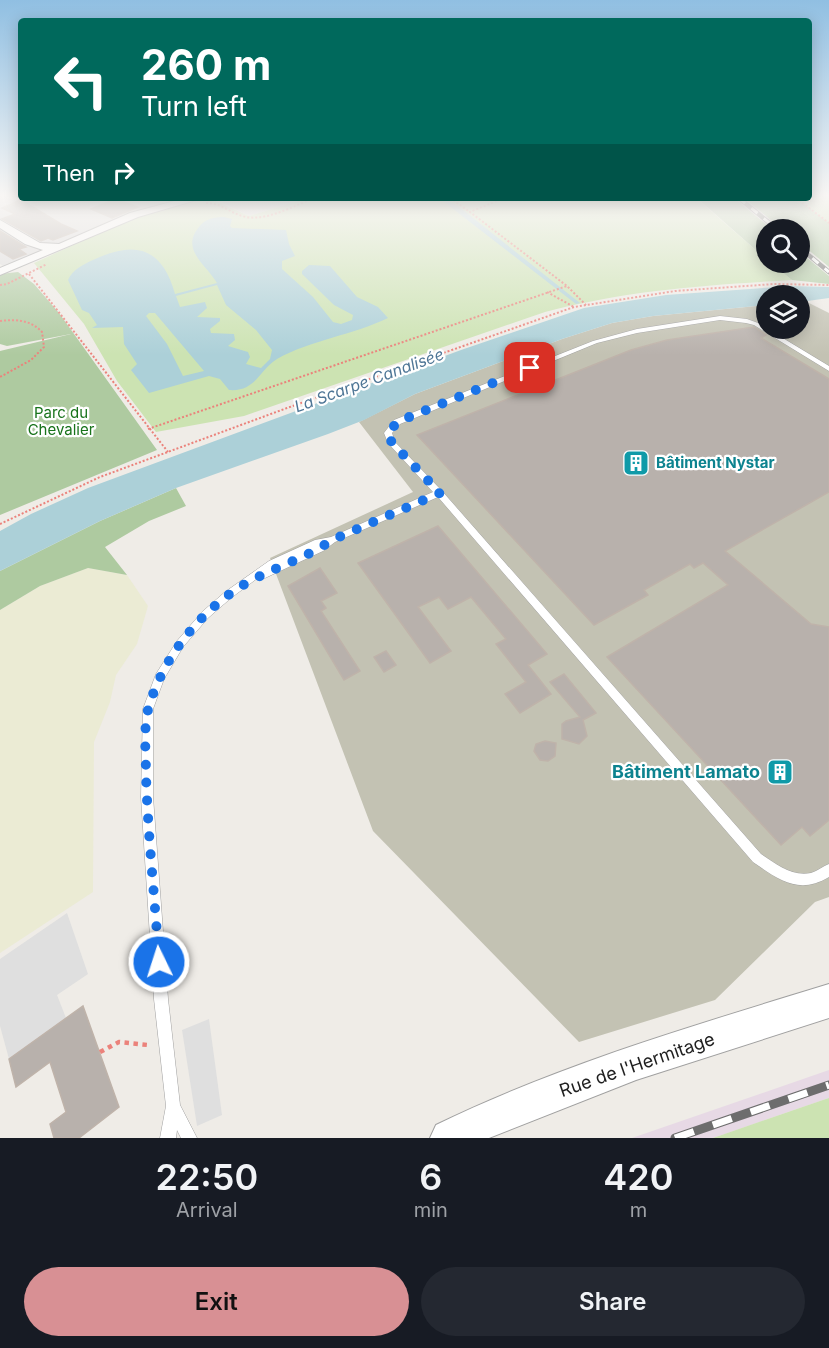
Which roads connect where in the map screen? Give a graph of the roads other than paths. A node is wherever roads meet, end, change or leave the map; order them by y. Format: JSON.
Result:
{"nodes":[{"id":1,"x":56,"y":249,"type":"edge"},
{"id":2,"x":0,"y":272,"type":"edge"},
{"id":3,"x":829,"y":369,"type":"edge"},
{"id":4,"x":440,"y":493,"type":"junction"},
{"id":5,"x":829,"y":870,"type":"edge"},
{"id":6,"x":829,"y":1001,"type":"edge"},
{"id":7,"x":173,"y":1106,"type":"junction"},
{"id":8,"x":168,"y":1138,"type":"edge"},
{"id":9,"x":189,"y":1138,"type":"edge"},
{"id":10,"x":448,"y":1138,"type":"edge"}],
"edges":[{"from":1,"to":2,"type":"street"},
{"from":3,"to":4,"type":"lane"},
{"from":4,"to":5,"type":"lane"},
{"from":4,"to":7,"type":"lane"},
{"from":6,"to":10,"type":"street","name":"Rue de l'Hermitage"},
{"from":7,"to":8,"type":"lane"},
{"from":7,"to":9,"type":"lane"}]}
